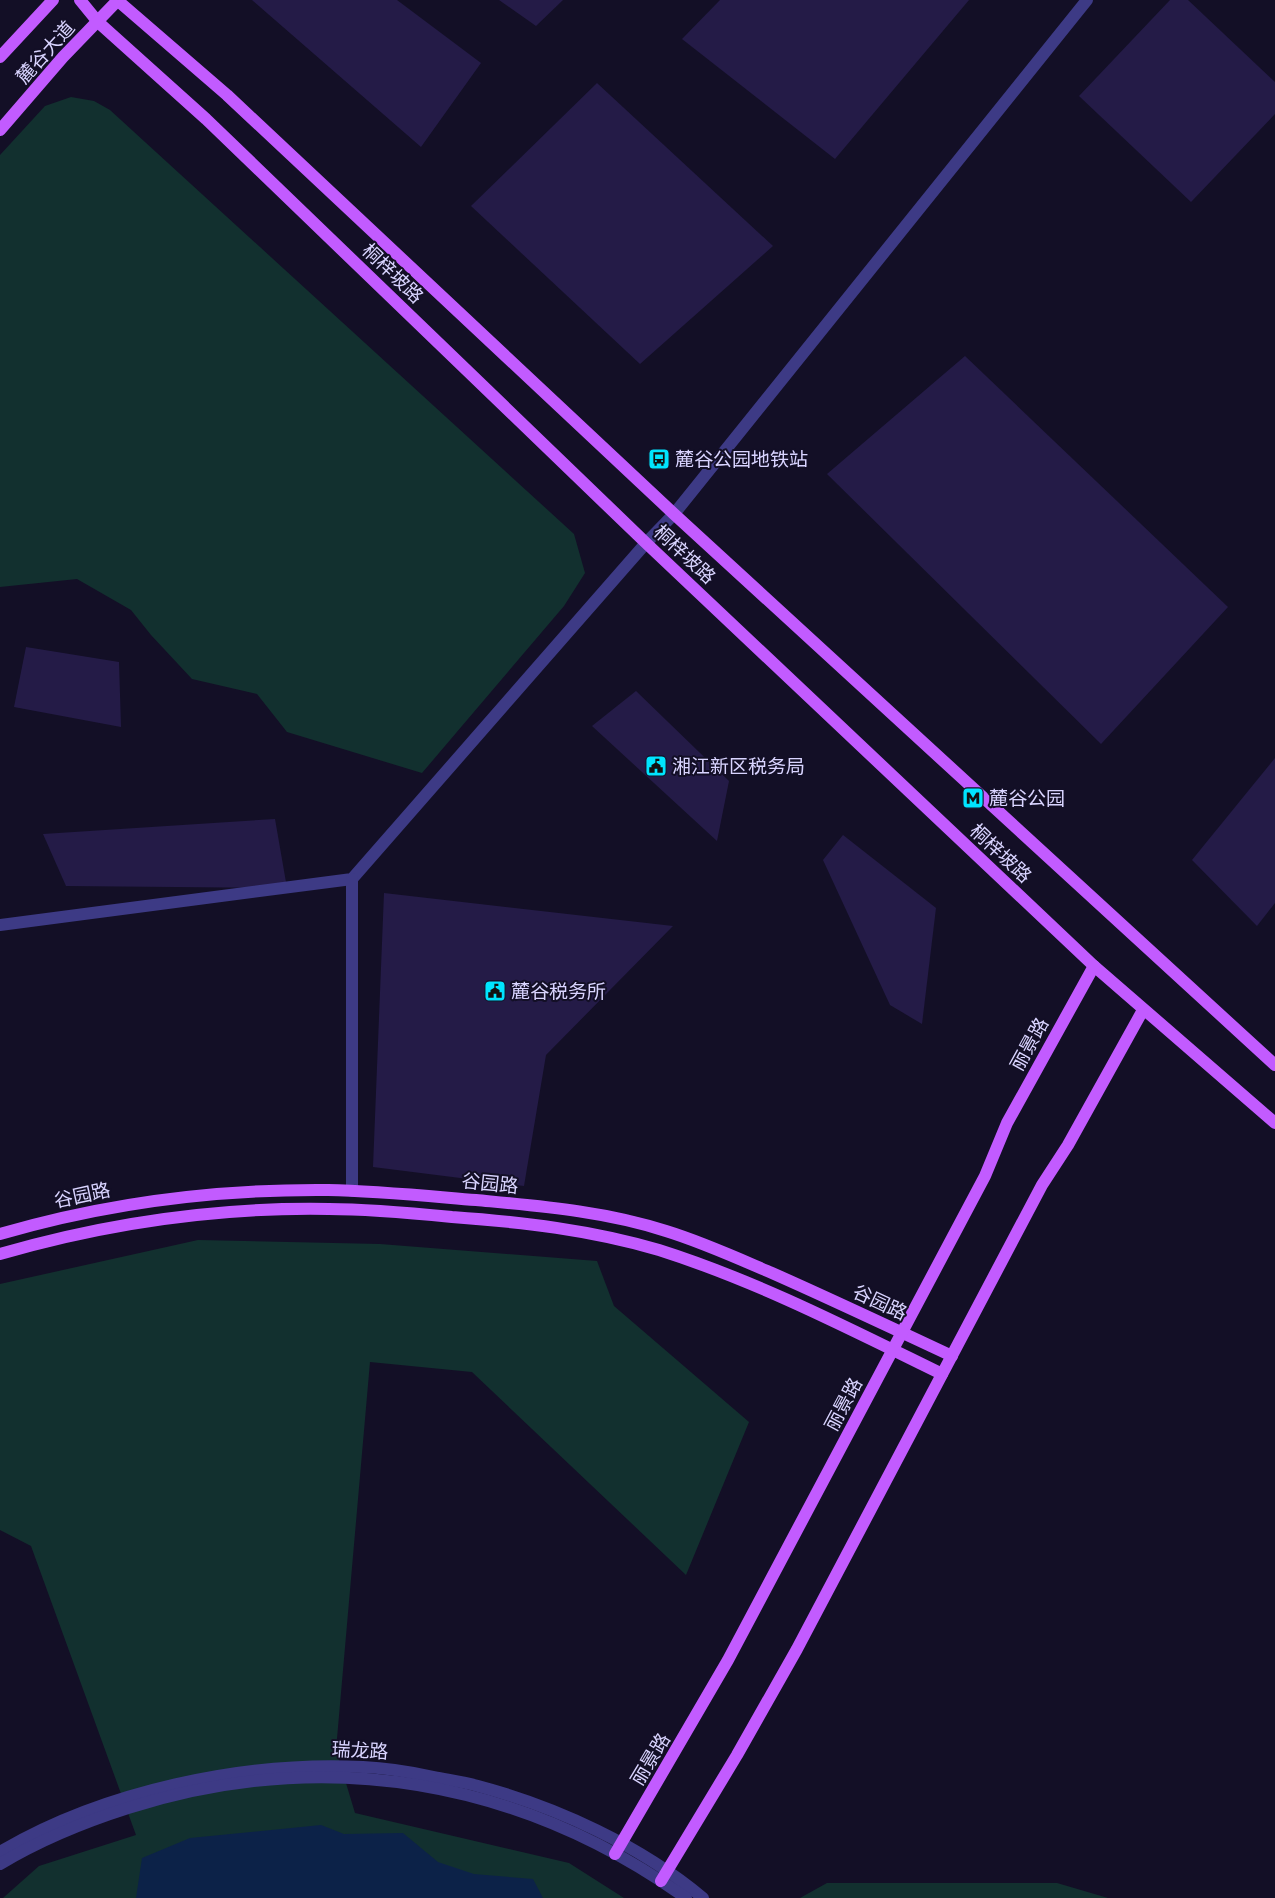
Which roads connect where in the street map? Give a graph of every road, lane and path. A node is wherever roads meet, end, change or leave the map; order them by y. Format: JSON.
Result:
{"nodes":[{"id":1,"x":53,"y":0,"type":"edge"},
{"id":2,"x":80,"y":0,"type":"edge"},
{"id":3,"x":117,"y":0,"type":"edge"},
{"id":4,"x":1087,"y":0,"type":"edge"},
{"id":5,"x":98,"y":22,"type":"junction"},
{"id":6,"x":0,"y":57,"type":"edge"},
{"id":7,"x":0,"y":130,"type":"edge"},
{"id":8,"x":674,"y":514,"type":"junction"},
{"id":9,"x":646,"y":543,"type":"junction"},
{"id":10,"x":352,"y":879,"type":"junction"},
{"id":11,"x":0,"y":925,"type":"edge"},
{"id":12,"x":1094,"y":966,"type":"junction"},
{"id":13,"x":1143,"y":1010,"type":"junction"},
{"id":14,"x":1275,"y":1065,"type":"edge"},
{"id":15,"x":1275,"y":1123,"type":"edge"},
{"id":16,"x":352,"y":1191,"type":"junction"},
{"id":17,"x":0,"y":1234,"type":"edge"},
{"id":18,"x":0,"y":1254,"type":"edge"},
{"id":19,"x":902,"y":1332,"type":"junction"},
{"id":20,"x":893,"y":1350,"type":"junction"},
{"id":21,"x":952,"y":1356,"type":"junction"},
{"id":22,"x":942,"y":1374,"type":"junction"},
{"id":23,"x":618,"y":1849,"type":"junction"},
{"id":24,"x":0,"y":1852,"type":"edge"},
{"id":25,"x":0,"y":1864,"type":"edge"},
{"id":26,"x":664,"y":1876,"type":"junction"},
{"id":27,"x":686,"y":1898,"type":"edge"},
{"id":28,"x":703,"y":1898,"type":"edge"}],
"edges":[{"from":1,"to":6,"type":"main road","name":"麓谷大道"},
{"from":2,"to":5,"type":"main road","name":"桐梓坡路"},
{"from":3,"to":5,"type":"main road","name":"麓谷大道"},
{"from":3,"to":8,"type":"main road","name":"桐梓坡路"},
{"from":4,"to":8,"type":"street"},
{"from":5,"to":7,"type":"main road","name":"麓谷大道"},
{"from":5,"to":9,"type":"main road","name":"桐梓坡路"},
{"from":8,"to":9,"type":"street"},
{"from":8,"to":14,"type":"main road","name":"桐梓坡路"},
{"from":9,"to":10,"type":"street"},
{"from":9,"to":12,"type":"main road","name":"桐梓坡路"},
{"from":10,"to":11,"type":"street"},
{"from":10,"to":16,"type":"street"},
{"from":12,"to":13,"type":"main road","name":"桐梓坡路"},
{"from":12,"to":19,"type":"main road","name":"丽景路"},
{"from":13,"to":15,"type":"main road","name":"桐梓坡路"},
{"from":13,"to":21,"type":"main road"},
{"from":16,"to":17,"type":"main road","name":"谷园路"},
{"from":16,"to":19,"type":"main road","name":"谷园路"},
{"from":18,"to":20,"type":"main road","name":"谷园路"},
{"from":19,"to":20,"type":"main road","name":"丽景路"},
{"from":19,"to":21,"type":"main road","name":"谷园路"},
{"from":20,"to":22,"type":"main road","name":"谷园路"},
{"from":20,"to":23,"type":"main road","name":"丽景路"},
{"from":21,"to":22,"type":"main road"},
{"from":22,"to":26,"type":"main road"},
{"from":23,"to":24,"type":"street","name":"瑞龙路"},
{"from":23,"to":25,"type":"street","name":"瑞龙路"},
{"from":23,"to":26,"type":"street","name":"瑞龙路"},
{"from":26,"to":27,"type":"street","name":"瑞龙路"},
{"from":26,"to":28,"type":"street","name":"瑞龙路"}]}
